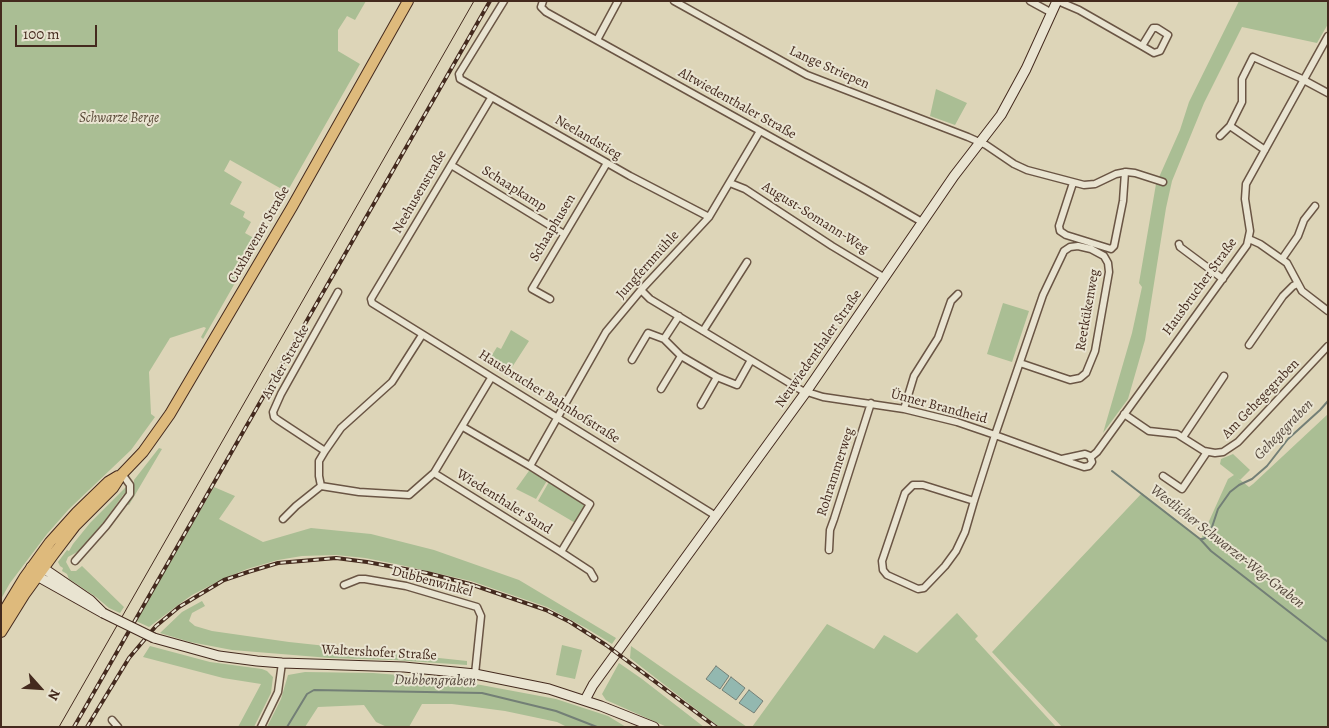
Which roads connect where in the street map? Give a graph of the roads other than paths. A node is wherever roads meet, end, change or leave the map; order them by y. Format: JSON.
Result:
{"nodes":[{"id":1,"x":408,"y":1,"type":"edge"},
{"id":2,"x":504,"y":1,"type":"edge"},
{"id":3,"x":618,"y":1,"type":"edge"},
{"id":4,"x":674,"y":1,"type":"edge"},
{"id":5,"x":1030,"y":1,"type":"edge"},
{"id":6,"x":1057,"y":1,"type":"edge"},
{"id":7,"x":542,"y":4,"type":"edge"},
{"id":8,"x":1052,"y":13,"type":"junction"},
{"id":9,"x":1328,"y":36,"type":"edge"},
{"id":10,"x":597,"y":40,"type":"junction"},
{"id":11,"x":1142,"y":46,"type":"dead end"},
{"id":12,"x":1304,"y":80,"type":"junction"},
{"id":13,"x":1328,"y":93,"type":"edge"},
{"id":14,"x":491,"y":98,"type":"junction"},
{"id":15,"x":1230,"y":126,"type":"junction"},
{"id":16,"x":760,"y":130,"type":"junction"},
{"id":17,"x":1220,"y":136,"type":"dead end"},
{"id":18,"x":980,"y":142,"type":"junction"},
{"id":19,"x":1265,"y":150,"type":"junction"},
{"id":20,"x":607,"y":162,"type":"junction"},
{"id":21,"x":451,"y":164,"type":"junction"},
{"id":22,"x":1125,"y":172,"type":"junction"},
{"id":23,"x":1163,"y":182,"type":"dead end"},
{"id":24,"x":730,"y":183,"type":"junction"},
{"id":25,"x":1073,"y":183,"type":"junction"},
{"id":26,"x":1315,"y":206,"type":"dead end"},
{"id":27,"x":710,"y":217,"type":"junction"},
{"id":28,"x":922,"y":222,"type":"junction"},
{"id":29,"x":564,"y":234,"type":"junction"},
{"id":30,"x":1249,"y":239,"type":"junction"},
{"id":31,"x":1179,"y":244,"type":"dead end"},
{"id":32,"x":1282,"y":259,"type":"junction"},
{"id":33,"x":747,"y":262,"type":"dead end"},
{"id":34,"x":885,"y":278,"type":"junction"},
{"id":35,"x":1222,"y":279,"type":"junction"},
{"id":36,"x":1297,"y":284,"type":"junction"},
{"id":37,"x":641,"y":290,"type":"junction"},
{"id":38,"x":338,"y":292,"type":"dead end"},
{"id":39,"x":958,"y":294,"type":"dead end"},
{"id":40,"x":371,"y":299,"type":"joint"},
{"id":41,"x":550,"y":300,"type":"dead end"},
{"id":42,"x":1328,"y":311,"type":"edge"},
{"id":43,"x":679,"y":316,"type":"junction"},
{"id":44,"x":704,"y":331,"type":"junction"},
{"id":45,"x":422,"y":335,"type":"junction"},
{"id":46,"x":664,"y":340,"type":"junction"},
{"id":47,"x":1249,"y":344,"type":"dead end"},
{"id":48,"x":1328,"y":346,"type":"edge"},
{"id":49,"x":681,"y":356,"type":"junction"},
{"id":50,"x":632,"y":360,"type":"dead end"},
{"id":51,"x":751,"y":360,"type":"junction"},
{"id":52,"x":1020,"y":363,"type":"junction"},
{"id":53,"x":1224,"y":376,"type":"dead end"},
{"id":54,"x":717,"y":377,"type":"junction"},
{"id":55,"x":492,"y":378,"type":"junction"},
{"id":56,"x":661,"y":389,"type":"dead end"},
{"id":57,"x":806,"y":392,"type":"junction"},
{"id":58,"x":871,"y":403,"type":"junction"},
{"id":59,"x":701,"y":405,"type":"dead end"},
{"id":60,"x":904,"y":409,"type":"junction"},
{"id":61,"x":1124,"y":414,"type":"junction"},
{"id":62,"x":556,"y":417,"type":"junction"},
{"id":63,"x":463,"y":427,"type":"junction"},
{"id":64,"x":995,"y":435,"type":"junction"},
{"id":65,"x":1183,"y":437,"type":"junction"},
{"id":66,"x":325,"y":451,"type":"junction"},
{"id":67,"x":1208,"y":452,"type":"junction"},
{"id":68,"x":1091,"y":457,"type":"junction"},
{"id":69,"x":1062,"y":459,"type":"junction"},
{"id":70,"x":530,"y":466,"type":"junction"},
{"id":71,"x":434,"y":473,"type":"junction"},
{"id":72,"x":122,"y":474,"type":"junction"},
{"id":73,"x":1163,"y":476,"type":"dead end"},
{"id":74,"x":321,"y":486,"type":"junction"},
{"id":75,"x":974,"y":501,"type":"junction"},
{"id":76,"x":716,"y":516,"type":"junction"},
{"id":77,"x":283,"y":520,"type":"dead end"},
{"id":78,"x":829,"y":550,"type":"dead end"},
{"id":79,"x":561,"y":552,"type":"junction"},
{"id":80,"x":75,"y":561,"type":"dead end"},
{"id":81,"x":37,"y":570,"type":"junction"},
{"id":82,"x":594,"y":578,"type":"dead end"},
{"id":83,"x":344,"y":585,"type":"dead end"},
{"id":84,"x":1,"y":616,"type":"edge"},
{"id":85,"x":1,"y":632,"type":"edge"},
{"id":86,"x":282,"y":663,"type":"junction"},
{"id":87,"x":475,"y":674,"type":"junction"},
{"id":88,"x":585,"y":700,"type":"junction"},
{"id":89,"x":112,"y":720,"type":"dead end"},
{"id":90,"x":118,"y":727,"type":"edge"},
{"id":91,"x":261,"y":727,"type":"edge"},
{"id":92,"x":654,"y":727,"type":"edge"}],
"edges":[{"from":1,"to":72,"type":"main road","name":"Cuxhavener Straße"},
{"from":2,"to":14,"type":"street","name":"Neelandstieg"},
{"from":3,"to":10,"type":"street"},
{"from":4,"to":18,"type":"street","name":"Lange Striepen"},
{"from":5,"to":8,"type":"street"},
{"from":6,"to":8,"type":"street","name":"Neuwiedenthaler Straße"},
{"from":6,"to":11,"type":"street"},
{"from":7,"to":10,"type":"street","name":"Altwiedenthaler Straße"},
{"from":8,"to":18,"type":"street","name":"Neuwiedenthaler Straße"},
{"from":9,"to":12,"type":"street","name":"Hausbrucher Straße"},
{"from":10,"to":16,"type":"street","name":"Altwiedenthaler Straße"},
{"from":12,"to":13,"type":"street"},
{"from":12,"to":15,"type":"street"},
{"from":12,"to":19,"type":"street","name":"Hausbrucher Straße"},
{"from":14,"to":20,"type":"street","name":"Neelandstieg"},
{"from":14,"to":21,"type":"street","name":"Neehusenstraße"},
{"from":15,"to":17,"type":"street"},
{"from":15,"to":19,"type":"street"},
{"from":16,"to":24,"type":"street","name":"Jungfernmühle"},
{"from":16,"to":28,"type":"street","name":"Altwiedenthaler Straße"},
{"from":18,"to":25,"type":"street","name":"Lange Striepen"},
{"from":18,"to":28,"type":"street","name":"Neuwiedenthaler Straße"},
{"from":19,"to":30,"type":"street","name":"Hausbrucher Straße"},
{"from":20,"to":27,"type":"street","name":"Neelandstieg"},
{"from":20,"to":29,"type":"street","name":"Schaaphusen"},
{"from":21,"to":29,"type":"street","name":"Schaapkamp"},
{"from":21,"to":40,"type":"street","name":"Neehusenstraße"},
{"from":22,"to":23,"type":"street"},
{"from":22,"to":25,"type":"street","name":"Lange Striepen"},
{"from":22,"to":25,"type":"street"},
{"from":24,"to":27,"type":"street","name":"Jungfernmühle"},
{"from":24,"to":34,"type":"street","name":"August-Somann-Weg"},
{"from":26,"to":32,"type":"street"},
{"from":27,"to":37,"type":"street","name":"Jungfernmühle"},
{"from":28,"to":34,"type":"street","name":"Neuwiedenthaler Straße"},
{"from":29,"to":41,"type":"street","name":"Schaaphusen"},
{"from":30,"to":32,"type":"street"},
{"from":30,"to":35,"type":"street","name":"Hausbrucher Straße"},
{"from":31,"to":35,"type":"street"},
{"from":32,"to":36,"type":"street"},
{"from":33,"to":44,"type":"street"},
{"from":34,"to":57,"type":"street","name":"Neuwiedenthaler Straße"},
{"from":35,"to":61,"type":"street","name":"Hausbrucher Straße"},
{"from":36,"to":42,"type":"street"},
{"from":36,"to":47,"type":"street"},
{"from":37,"to":43,"type":"street","name":"Ünner Brandheid"},
{"from":37,"to":62,"type":"street","name":"Jungfernmühle"},
{"from":38,"to":66,"type":"street","name":"An der Strecke"},
{"from":39,"to":60,"type":"street"},
{"from":40,"to":45,"type":"street","name":"Hausbrucher Bahnhofstraße"},
{"from":43,"to":44,"type":"street","name":"Ünner Brandheid"},
{"from":43,"to":46,"type":"street"},
{"from":44,"to":51,"type":"street","name":"Ünner Brandheid"},
{"from":45,"to":55,"type":"street","name":"Hausbrucher Bahnhofstraße"},
{"from":45,"to":66,"type":"street"},
{"from":46,"to":49,"type":"street"},
{"from":46,"to":50,"type":"street"},
{"from":48,"to":67,"type":"street","name":"Am Gehegegraben"},
{"from":49,"to":54,"type":"street"},
{"from":49,"to":56,"type":"street"},
{"from":51,"to":54,"type":"street"},
{"from":51,"to":57,"type":"street","name":"Ünner Brandheid"},
{"from":52,"to":52,"type":"street","name":"Reetkükenweg"},
{"from":52,"to":64,"type":"street","name":"Reetkükenweg"},
{"from":53,"to":65,"type":"street"},
{"from":54,"to":59,"type":"street"},
{"from":55,"to":62,"type":"street","name":"Hausbrucher Bahnhofstraße"},
{"from":55,"to":63,"type":"street"},
{"from":57,"to":58,"type":"street","name":"Ünner Brandheid"},
{"from":57,"to":76,"type":"street","name":"Neuwiedenthaler Straße"},
{"from":58,"to":60,"type":"street","name":"Ünner Brandheid"},
{"from":58,"to":78,"type":"street","name":"Rohrammerweg"},
{"from":60,"to":64,"type":"street","name":"Ünner Brandheid"},
{"from":61,"to":65,"type":"street"},
{"from":61,"to":68,"type":"street","name":"Hausbrucher Straße"},
{"from":62,"to":70,"type":"street"},
{"from":62,"to":76,"type":"street","name":"Hausbrucher Bahnhofstraße"},
{"from":63,"to":70,"type":"street","name":"Wiedenthaler Sand"},
{"from":63,"to":71,"type":"street"},
{"from":64,"to":69,"type":"street","name":"Ünner Brandheid"},
{"from":64,"to":75,"type":"street","name":"Reetkükenweg"},
{"from":65,"to":67,"type":"street"},
{"from":66,"to":74,"type":"street"},
{"from":67,"to":73,"type":"street"},
{"from":68,"to":69,"type":"street"},
{"from":68,"to":69,"type":"street","name":"Ünner Brandheid"},
{"from":70,"to":79,"type":"street","name":"Wiedenthaler Sand"},
{"from":71,"to":74,"type":"street"},
{"from":71,"to":79,"type":"street","name":"Wiedenthaler Sand"},
{"from":72,"to":80,"type":"street"},
{"from":72,"to":81,"type":"main road","name":"Cuxhavener Straße"},
{"from":74,"to":77,"type":"street"},
{"from":75,"to":75,"type":"street","name":"Reetkükenweg"},
{"from":76,"to":88,"type":"street","name":"Neuwiedenthaler Straße"},
{"from":79,"to":82,"type":"street","name":"Wiedenthaler Sand"},
{"from":81,"to":84,"type":"main road","name":"Cuxhavener Straße"},
{"from":81,"to":85,"type":"main road","name":"Cuxhavener Straße"},
{"from":81,"to":86,"type":"street","name":"Waltershofer Straße","bridge":true},
{"from":83,"to":87,"type":"street","name":"Dubbenwinkel"},
{"from":86,"to":87,"type":"street","name":"Waltershofer Straße"},
{"from":86,"to":91,"type":"street"},
{"from":87,"to":88,"type":"street","name":"Waltershofer Straße"},
{"from":88,"to":92,"type":"street","name":"Waltershofer Straße"},
{"from":89,"to":90,"type":"street"}]}
